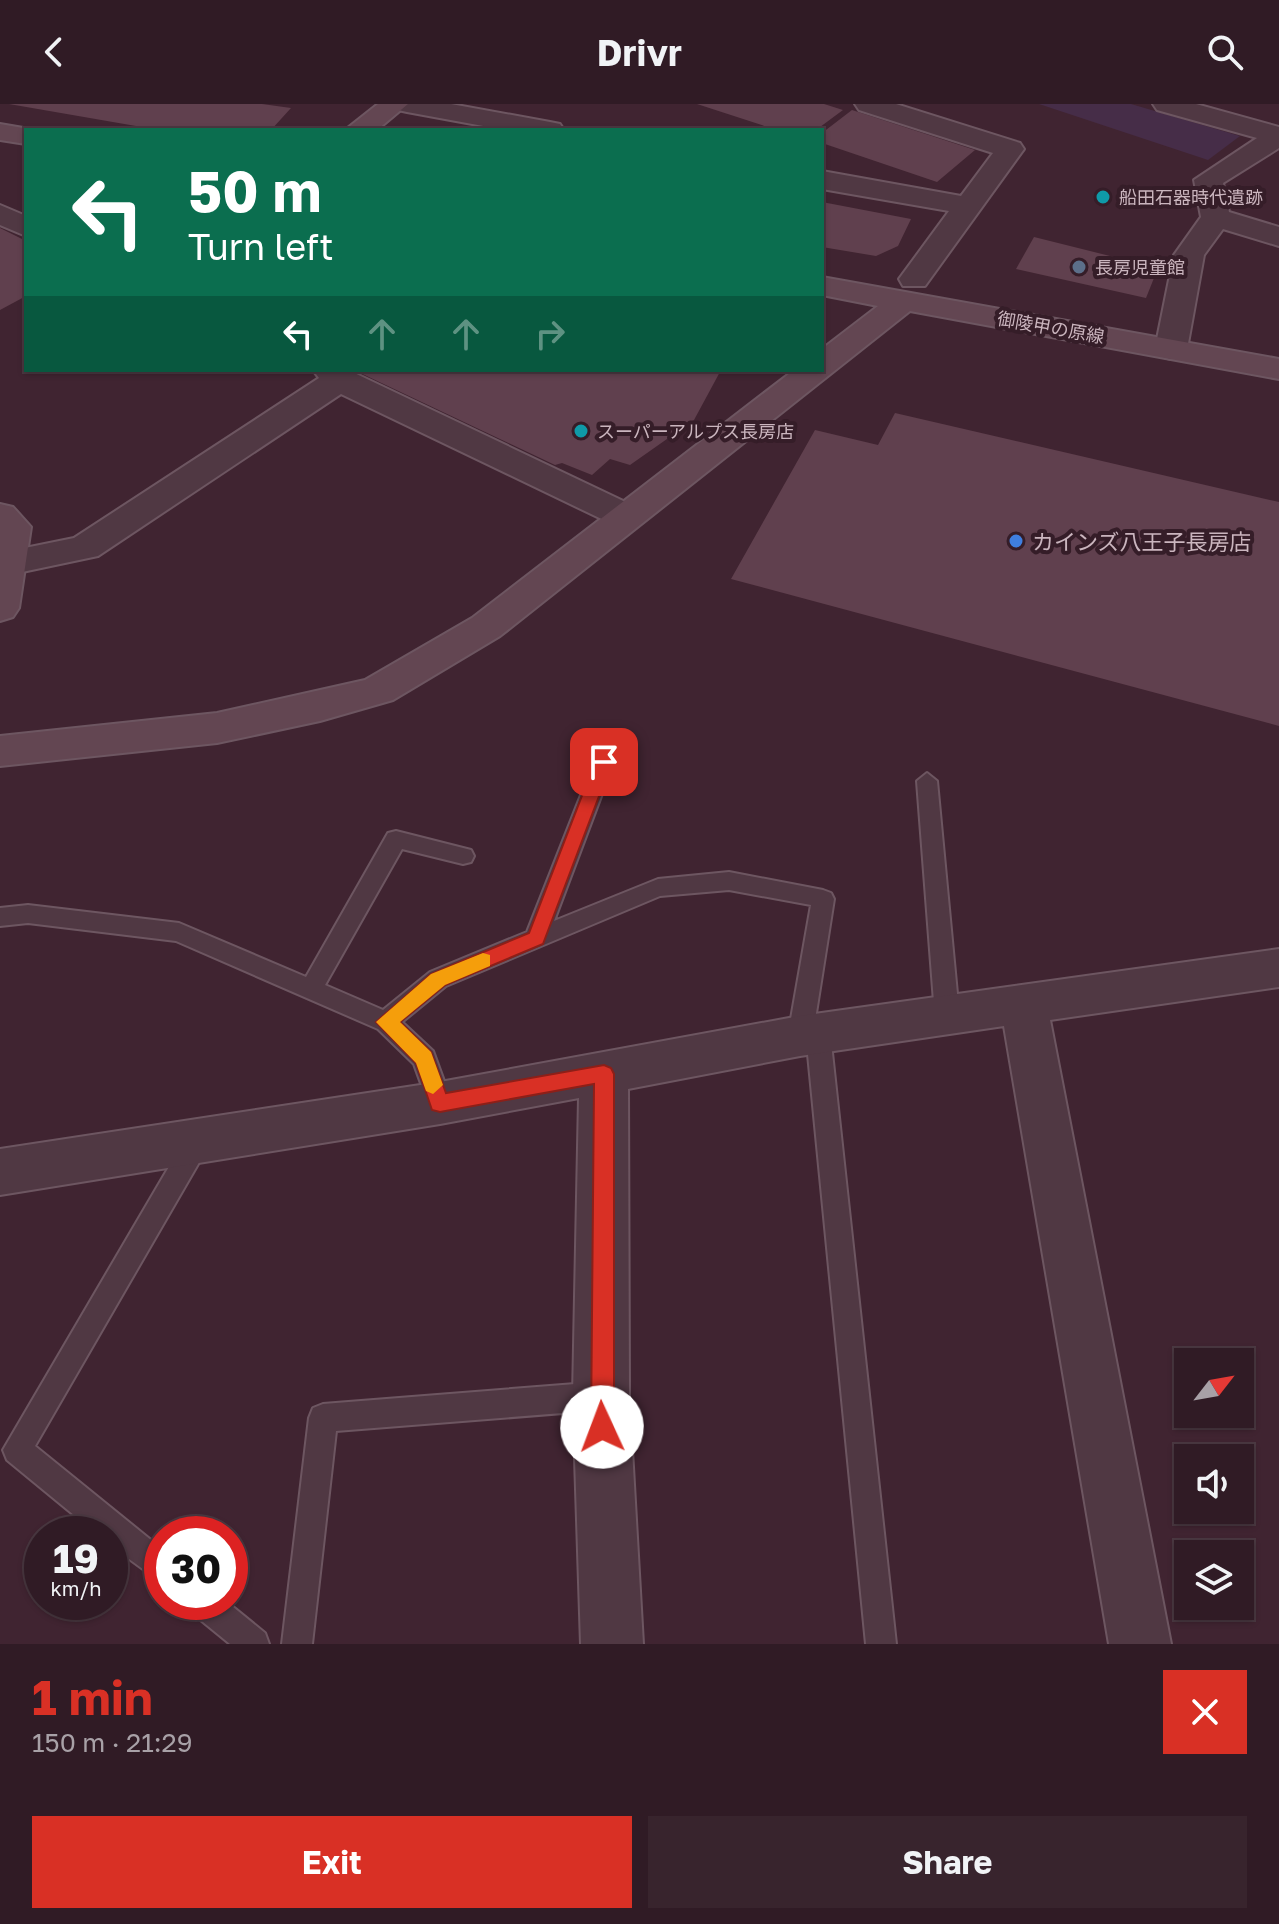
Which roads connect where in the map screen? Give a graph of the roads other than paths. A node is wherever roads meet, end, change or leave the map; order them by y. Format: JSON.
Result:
{"nodes":[{"id":1,"x":395,"y":104,"type":"edge"},
{"id":2,"x":407,"y":104,"type":"edge"},
{"id":3,"x":868,"y":104,"type":"edge"},
{"id":4,"x":1166,"y":104,"type":"edge"},
{"id":5,"x":362,"y":128,"type":"edge"},
{"id":6,"x":539,"y":128,"type":"edge"},
{"id":7,"x":0,"y":132,"type":"edge"},
{"id":8,"x":1279,"y":135,"type":"edge"},
{"id":9,"x":24,"y":136,"type":"edge"},
{"id":10,"x":824,"y":180,"type":"edge"},
{"id":11,"x":968,"y":206,"type":"junction"},
{"id":12,"x":0,"y":214,"type":"edge"},
{"id":13,"x":1216,"y":217,"type":"junction"},
{"id":14,"x":24,"y":226,"type":"edge"},
{"id":15,"x":1279,"y":237,"type":"edge"},
{"id":16,"x":824,"y":286,"type":"edge"},
{"id":17,"x":909,"y":290,"type":"junction"},
{"id":18,"x":1171,"y":349,"type":"junction"},
{"id":19,"x":824,"y":363,"type":"edge"},
{"id":20,"x":1279,"y":369,"type":"edge"},
{"id":21,"x":812,"y":372,"type":"edge"},
{"id":22,"x":334,"y":375,"type":"edge"},
{"id":23,"x":0,"y":515,"type":"edge"},
{"id":24,"x":625,"y":516,"type":"junction"},
{"id":25,"x":8,"y":563,"type":"junction"},
{"id":26,"x":0,"y":608,"type":"edge"},
{"id":27,"x":0,"y":751,"type":"edge"},
{"id":28,"x":604,"y":762,"type":"dead end"},
{"id":29,"x":927,"y":781,"type":"dead end"},
{"id":30,"x":463,"y":856,"type":"dead end"},
{"id":31,"x":0,"y":917,"type":"edge"},
{"id":32,"x":536,"y":938,"type":"junction"},
{"id":33,"x":1279,"y":968,"type":"edge"},
{"id":34,"x":311,"y":989,"type":"junction"},
{"id":35,"x":1024,"y":1004,"type":"junction"},
{"id":36,"x":947,"y":1015,"type":"junction"},
{"id":37,"x":386,"y":1022,"type":"junction"},
{"id":38,"x":809,"y":1035,"type":"junction"},
{"id":39,"x":604,"y":1074,"type":"junction"},
{"id":40,"x":440,"y":1103,"type":"junction"},
{"id":41,"x":196,"y":1144,"type":"junction"},
{"id":42,"x":0,"y":1172,"type":"edge"},
{"id":43,"x":601,"y":1396,"type":"junction"},
{"id":44,"x":144,"y":1553,"type":"edge"},
{"id":45,"x":225,"y":1620,"type":"edge"},
{"id":46,"x":254,"y":1644,"type":"edge"},
{"id":47,"x":297,"y":1644,"type":"edge"},
{"id":48,"x":612,"y":1644,"type":"edge"},
{"id":49,"x":881,"y":1644,"type":"edge"},
{"id":50,"x":1140,"y":1644,"type":"edge"}],
"edges":[{"from":1,"to":5,"type":"street"},
{"from":2,"to":6,"type":"street"},
{"from":3,"to":11,"type":"street"},
{"from":4,"to":8,"type":"street"},
{"from":7,"to":9,"type":"street"},
{"from":8,"to":13,"type":"street"},
{"from":10,"to":11,"type":"street"},
{"from":11,"to":17,"type":"street"},
{"from":12,"to":14,"type":"street"},
{"from":13,"to":15,"type":"street"},
{"from":13,"to":18,"type":"street"},
{"from":16,"to":17,"type":"street","name":"御陵甲の原線"},
{"from":17,"to":18,"type":"street","name":"御陵甲の原線"},
{"from":17,"to":19,"type":"street"},
{"from":18,"to":20,"type":"street","name":"御陵甲の原線"},
{"from":21,"to":24,"type":"street"},
{"from":22,"to":24,"type":"street"},
{"from":22,"to":25,"type":"street"},
{"from":23,"to":25,"type":"street"},
{"from":24,"to":27,"type":"street"},
{"from":25,"to":26,"type":"street"},
{"from":28,"to":32,"type":"lane"},
{"from":29,"to":36,"type":"lane"},
{"from":30,"to":34,"type":"lane"},
{"from":31,"to":34,"type":"lane"},
{"from":32,"to":37,"type":"lane"},
{"from":32,"to":38,"type":"lane"},
{"from":33,"to":35,"type":"street"},
{"from":34,"to":37,"type":"lane"},
{"from":35,"to":36,"type":"street"},
{"from":35,"to":50,"type":"street"},
{"from":36,"to":38,"type":"street"},
{"from":37,"to":40,"type":"lane"},
{"from":38,"to":39,"type":"street"},
{"from":38,"to":49,"type":"lane"},
{"from":39,"to":40,"type":"street"},
{"from":39,"to":43,"type":"street"},
{"from":40,"to":41,"type":"street"},
{"from":41,"to":42,"type":"street"},
{"from":41,"to":44,"type":"lane"},
{"from":43,"to":47,"type":"lane"},
{"from":43,"to":48,"type":"street"},
{"from":45,"to":46,"type":"lane"}]}
